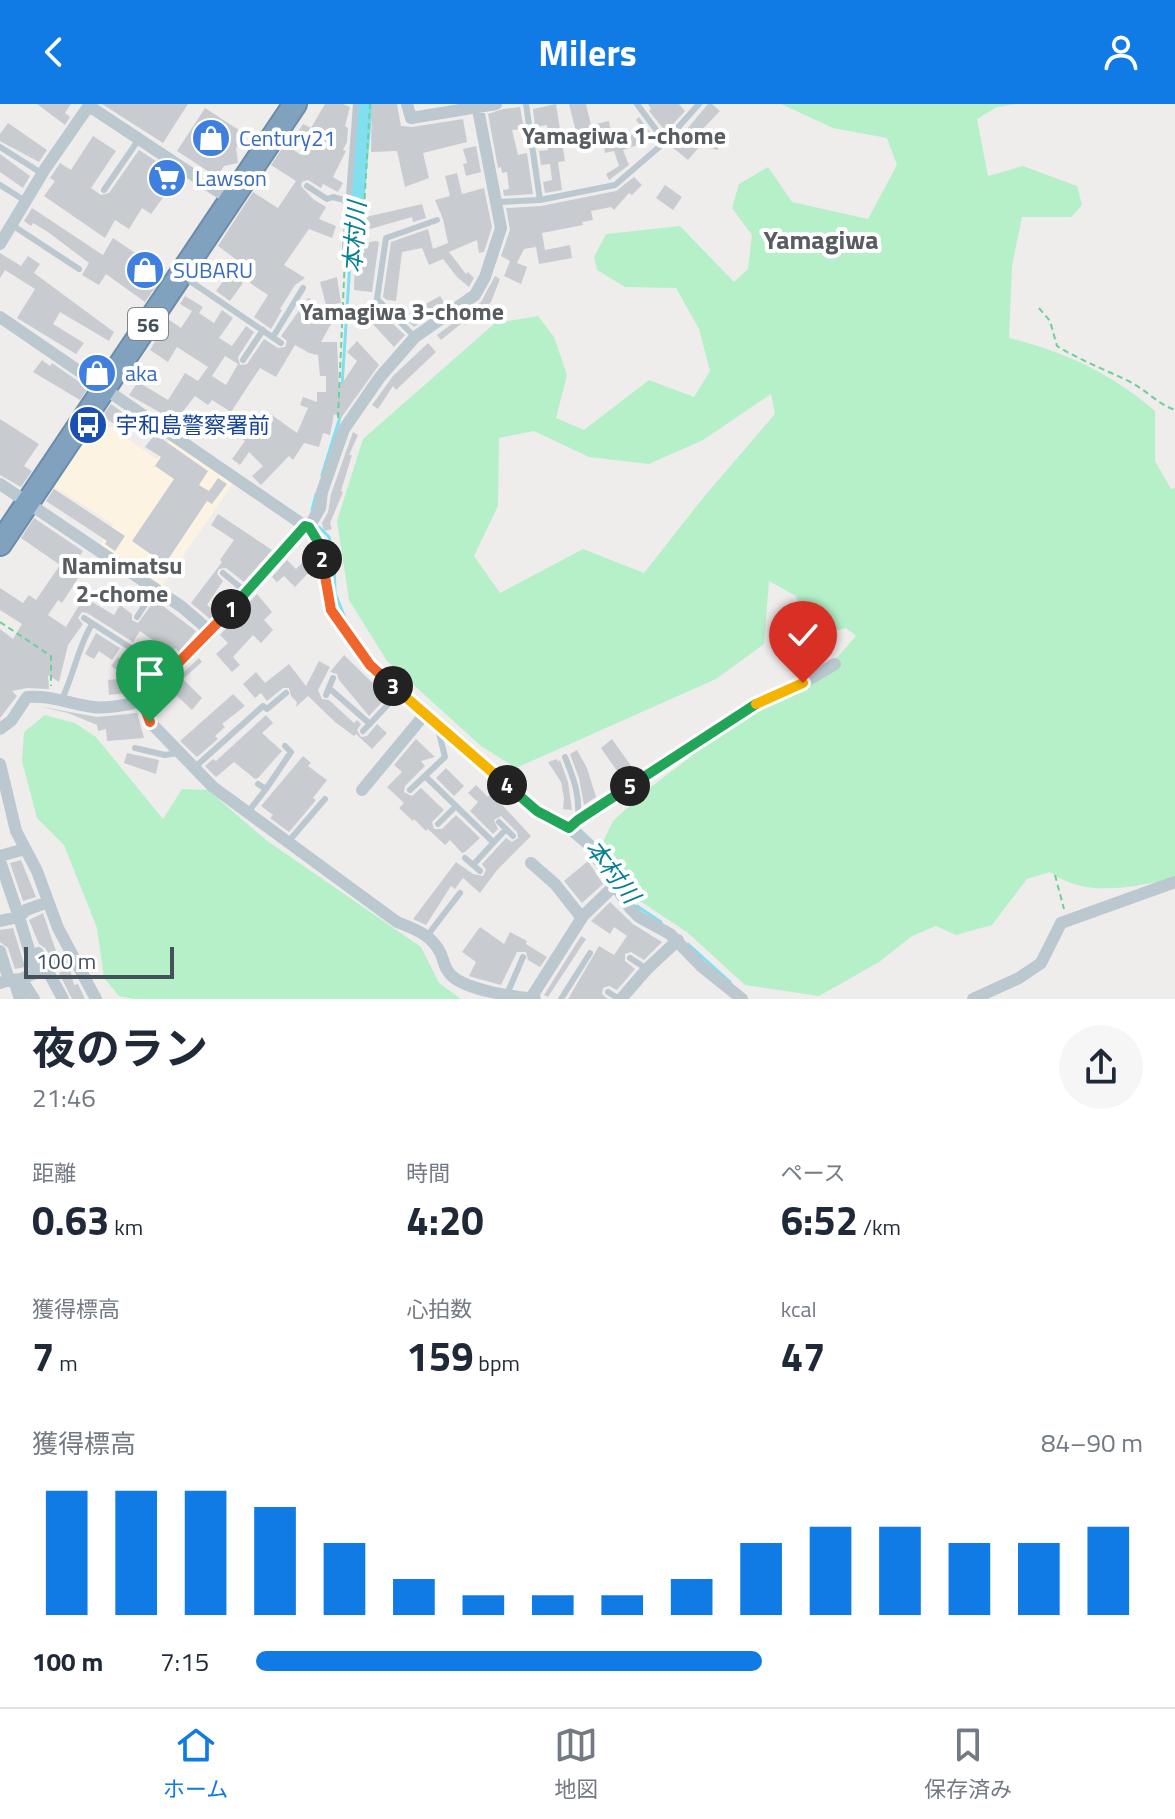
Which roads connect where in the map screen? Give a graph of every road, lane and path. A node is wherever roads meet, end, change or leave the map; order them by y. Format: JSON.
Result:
{"nodes":[{"id":1,"x":295,"y":104,"type":"edge"},
{"id":2,"x":356,"y":104,"type":"edge"},
{"id":3,"x":370,"y":104,"type":"edge"},
{"id":4,"x":407,"y":104,"type":"edge"},
{"id":5,"x":496,"y":104,"type":"edge"},
{"id":6,"x":526,"y":104,"type":"edge"},
{"id":7,"x":637,"y":104,"type":"edge"},
{"id":8,"x":699,"y":104,"type":"edge"},
{"id":9,"x":88,"y":105,"type":"edge"},
{"id":10,"x":477,"y":105,"type":"edge"},
{"id":11,"x":139,"y":139,"type":"junction"},
{"id":12,"x":665,"y":142,"type":"junction"},
{"id":13,"x":0,"y":147,"type":"edge"},
{"id":14,"x":43,"y":174,"type":"junction"},
{"id":15,"x":0,"y":185,"type":"edge"},
{"id":16,"x":307,"y":186,"type":"dead end"},
{"id":17,"x":104,"y":190,"type":"dead end"},
{"id":18,"x":231,"y":200,"type":"junction"},
{"id":19,"x":540,"y":200,"type":"junction"},
{"id":20,"x":348,"y":201,"type":"junction"},
{"id":21,"x":27,"y":202,"type":"junction"},
{"id":22,"x":498,"y":202,"type":"junction"},
{"id":23,"x":364,"y":209,"type":"dead end"},
{"id":24,"x":437,"y":220,"type":"dead end"},
{"id":25,"x":12,"y":225,"type":"junction"},
{"id":26,"x":0,"y":244,"type":"edge"},
{"id":27,"x":345,"y":247,"type":"joint"},
{"id":28,"x":79,"y":269,"type":"dead end"},
{"id":29,"x":181,"y":275,"type":"junction"},
{"id":30,"x":303,"y":288,"type":"dead end"},
{"id":31,"x":1039,"y":308,"type":"dead end"},
{"id":32,"x":0,"y":317,"type":"edge"},
{"id":33,"x":263,"y":330,"type":"junction"},
{"id":34,"x":273,"y":337,"type":"junction"},
{"id":35,"x":415,"y":337,"type":"junction"},
{"id":36,"x":281,"y":343,"type":"dead end"},
{"id":37,"x":243,"y":360,"type":"dead end"},
{"id":38,"x":105,"y":388,"type":"junction"},
{"id":39,"x":1175,"y":410,"type":"edge"},
{"id":40,"x":344,"y":429,"type":"junction"},
{"id":41,"x":0,"y":484,"type":"edge"},
{"id":42,"x":29,"y":503,"type":"junction"},
{"id":43,"x":307,"y":526,"type":"junction"},
{"id":44,"x":0,"y":544,"type":"edge"},
{"id":45,"x":223,"y":573,"type":"dead end"},
{"id":46,"x":155,"y":589,"type":"junction"},
{"id":47,"x":246,"y":592,"type":"junction"},
{"id":48,"x":137,"y":617,"type":"dead end"},
{"id":49,"x":84,"y":618,"type":"dead end"},
{"id":50,"x":0,"y":622,"type":"edge"},
{"id":51,"x":92,"y":624,"type":"junction"},
{"id":52,"x":211,"y":632,"type":"junction"},
{"id":53,"x":68,"y":654,"type":"dead end"},
{"id":54,"x":79,"y":655,"type":"junction"},
{"id":55,"x":132,"y":660,"type":"dead end"},
{"id":56,"x":835,"y":664,"type":"dead end"},
{"id":57,"x":333,"y":678,"type":"dead end"},
{"id":58,"x":400,"y":692,"type":"junction"},
{"id":59,"x":286,"y":693,"type":"dead end"},
{"id":60,"x":56,"y":698,"type":"junction"},
{"id":61,"x":258,"y":699,"type":"dead end"},
{"id":62,"x":142,"y":700,"type":"junction"},
{"id":63,"x":263,"y":706,"type":"junction"},
{"id":64,"x":425,"y":714,"type":"junction"},
{"id":65,"x":370,"y":724,"type":"junction"},
{"id":66,"x":0,"y":729,"type":"edge"},
{"id":67,"x":442,"y":729,"type":"junction"},
{"id":68,"x":363,"y":731,"type":"dead end"},
{"id":69,"x":285,"y":746,"type":"dead end"},
{"id":70,"x":135,"y":748,"type":"dead end"},
{"id":71,"x":179,"y":753,"type":"junction"},
{"id":72,"x":565,"y":757,"type":"dead end"},
{"id":73,"x":0,"y":764,"type":"edge"},
{"id":74,"x":194,"y":768,"type":"junction"},
{"id":75,"x":425,"y":776,"type":"junction"},
{"id":76,"x":258,"y":784,"type":"dead end"},
{"id":77,"x":266,"y":789,"type":"junction"},
{"id":78,"x":362,"y":790,"type":"dead end"},
{"id":79,"x":410,"y":790,"type":"dead end"},
{"id":80,"x":3,"y":794,"type":"edge"},
{"id":81,"x":325,"y":799,"type":"dead end"},
{"id":82,"x":456,"y":806,"type":"junction"},
{"id":83,"x":247,"y":814,"type":"junction"},
{"id":84,"x":499,"y":822,"type":"dead end"},
{"id":85,"x":438,"y":824,"type":"dead end"},
{"id":86,"x":574,"y":824,"type":"junction"},
{"id":87,"x":506,"y":829,"type":"junction"},
{"id":88,"x":513,"y":836,"type":"dead end"},
{"id":89,"x":288,"y":842,"type":"junction"},
{"id":90,"x":493,"y":842,"type":"junction"},
{"id":91,"x":25,"y":849,"type":"junction"},
{"id":92,"x":465,"y":858,"type":"dead end"},
{"id":93,"x":0,"y":859,"type":"edge"},
{"id":94,"x":531,"y":863,"type":"dead end"},
{"id":95,"x":473,"y":865,"type":"junction"},
{"id":96,"x":480,"y":871,"type":"dead end"},
{"id":97,"x":1055,"y":875,"type":"dead end"},
{"id":98,"x":1175,"y":882,"type":"edge"},
{"id":99,"x":615,"y":885,"type":"junction"},
{"id":100,"x":460,"y":893,"type":"dead end"},
{"id":101,"x":48,"y":902,"type":"junction"},
{"id":102,"x":19,"y":917,"type":"junction"},
{"id":103,"x":582,"y":918,"type":"junction"},
{"id":104,"x":1067,"y":920,"type":"junction"},
{"id":105,"x":0,"y":921,"type":"edge"},
{"id":106,"x":427,"y":936,"type":"junction"},
{"id":107,"x":678,"y":940,"type":"junction"},
{"id":108,"x":0,"y":951,"type":"edge"},
{"id":109,"x":590,"y":953,"type":"dead end"},
{"id":110,"x":578,"y":956,"type":"dead end"},
{"id":111,"x":523,"y":957,"type":"dead end"},
{"id":112,"x":72,"y":958,"type":"junction"},
{"id":113,"x":630,"y":958,"type":"dead end"},
{"id":114,"x":585,"y":961,"type":"junction"},
{"id":115,"x":647,"y":969,"type":"junction"},
{"id":116,"x":41,"y":971,"type":"junction"},
{"id":117,"x":11,"y":980,"type":"edge"},
{"id":118,"x":724,"y":985,"type":"junction"},
{"id":119,"x":608,"y":992,"type":"dead end"},
{"id":120,"x":506,"y":996,"type":"junction"},
{"id":121,"x":20,"y":999,"type":"edge"},
{"id":122,"x":34,"y":999,"type":"edge"},
{"id":123,"x":63,"y":999,"type":"edge"},
{"id":124,"x":96,"y":999,"type":"edge"},
{"id":125,"x":533,"y":999,"type":"edge"},
{"id":126,"x":561,"y":999,"type":"edge"},
{"id":127,"x":620,"y":999,"type":"edge"},
{"id":128,"x":721,"y":999,"type":"edge"},
{"id":129,"x":742,"y":999,"type":"edge"},
{"id":130,"x":973,"y":999,"type":"edge"}],
"edges":[{"from":1,"to":18,"type":"highway","number":"56"},
{"from":2,"to":20,"type":"lane"},
{"from":3,"to":23,"type":"path"},
{"from":4,"to":10,"type":"street"},
{"from":5,"to":10,"type":"street"},
{"from":6,"to":19,"type":"lane"},
{"from":7,"to":12,"type":"lane"},
{"from":8,"to":12,"type":"lane"},
{"from":9,"to":11,"type":"street"},
{"from":9,"to":14,"type":"street"},
{"from":10,"to":22,"type":"street"},
{"from":11,"to":17,"type":"lane"},
{"from":11,"to":18,"type":"street"},
{"from":12,"to":19,"type":"lane"},
{"from":13,"to":14,"type":"lane"},
{"from":14,"to":21,"type":"street"},
{"from":15,"to":21,"type":"lane"},
{"from":16,"to":20,"type":"lane"},
{"from":18,"to":29,"type":"highway","number":"56"},
{"from":19,"to":22,"type":"lane"},
{"from":20,"to":27,"type":"lane"},
{"from":21,"to":25,"type":"street"},
{"from":22,"to":35,"type":"street"},
{"from":24,"to":35,"type":"lane"},
{"from":25,"to":26,"type":"street"},
{"from":25,"to":28,"type":"lane"},
{"from":27,"to":40,"type":"path"},
{"from":29,"to":33,"type":"lane"},
{"from":29,"to":38,"type":"highway","number":"56"},
{"from":30,"to":34,"type":"lane"},
{"from":31,"to":39,"type":"path"},
{"from":32,"to":38,"type":"street"},
{"from":33,"to":34,"type":"lane"},
{"from":33,"to":37,"type":"lane"},
{"from":34,"to":36,"type":"lane"},
{"from":35,"to":40,"type":"street"},
{"from":38,"to":42,"type":"highway","number":"56"},
{"from":38,"to":43,"type":"street"},
{"from":40,"to":43,"type":"street"},
{"from":41,"to":42,"type":"street"},
{"from":42,"to":44,"type":"highway","number":"56"},
{"from":42,"to":46,"type":"street"},
{"from":43,"to":47,"type":"street"},
{"from":43,"to":58,"type":"street"},
{"from":45,"to":47,"type":"lane"},
{"from":46,"to":48,"type":"lane"},
{"from":46,"to":52,"type":"street"},
{"from":47,"to":52,"type":"street"},
{"from":49,"to":51,"type":"lane"},
{"from":50,"to":60,"type":"path"},
{"from":51,"to":54,"type":"lane"},
{"from":51,"to":55,"type":"lane"},
{"from":52,"to":62,"type":"street"},
{"from":53,"to":54,"type":"lane"},
{"from":54,"to":60,"type":"lane"},
{"from":56,"to":86,"type":"street"},
{"from":57,"to":65,"type":"lane"},
{"from":58,"to":64,"type":"street"},
{"from":58,"to":65,"type":"lane"},
{"from":59,"to":63,"type":"lane"},
{"from":60,"to":62,"type":"street"},
{"from":60,"to":66,"type":"street"},
{"from":61,"to":63,"type":"lane"},
{"from":62,"to":71,"type":"street"},
{"from":63,"to":74,"type":"lane"},
{"from":64,"to":67,"type":"street"},
{"from":64,"to":78,"type":"street"},
{"from":65,"to":68,"type":"lane"},
{"from":67,"to":75,"type":"lane"},
{"from":67,"to":86,"type":"street"},
{"from":69,"to":77,"type":"lane"},
{"from":70,"to":71,"type":"lane"},
{"from":71,"to":74,"type":"street"},
{"from":72,"to":86,"type":"lane"},
{"from":73,"to":80,"type":"street"},
{"from":74,"to":83,"type":"street"},
{"from":75,"to":79,"type":"lane"},
{"from":75,"to":82,"type":"lane"},
{"from":76,"to":77,"type":"lane"},
{"from":77,"to":83,"type":"lane"},
{"from":80,"to":91,"type":"street"},
{"from":81,"to":89,"type":"lane"},
{"from":82,"to":85,"type":"lane"},
{"from":82,"to":90,"type":"lane"},
{"from":83,"to":89,"type":"street"},
{"from":84,"to":87,"type":"lane"},
{"from":86,"to":99,"type":"street"},
{"from":87,"to":88,"type":"lane"},
{"from":87,"to":90,"type":"lane"},
{"from":89,"to":106,"type":"street"},
{"from":90,"to":95,"type":"lane"},
{"from":91,"to":93,"type":"street"},
{"from":91,"to":101,"type":"street"},
{"from":92,"to":95,"type":"lane"},
{"from":93,"to":102,"type":"street"},
{"from":94,"to":103,"type":"street"},
{"from":95,"to":96,"type":"lane"},
{"from":97,"to":104,"type":"path"},
{"from":98,"to":104,"type":"street"},
{"from":99,"to":103,"type":"street"},
{"from":99,"to":107,"type":"street"},
{"from":100,"to":106,"type":"lane"},
{"from":101,"to":102,"type":"street"},
{"from":101,"to":112,"type":"street"},
{"from":102,"to":105,"type":"street"},
{"from":102,"to":116,"type":"street"},
{"from":103,"to":125,"type":"street"},
{"from":104,"to":130,"type":"street"},
{"from":106,"to":120,"type":"street"},
{"from":107,"to":115,"type":"street"},
{"from":107,"to":118,"type":"street"},
{"from":108,"to":117,"type":"street"},
{"from":109,"to":114,"type":"lane"},
{"from":110,"to":114,"type":"lane"},
{"from":111,"to":120,"type":"lane"},
{"from":112,"to":116,"type":"street"},
{"from":112,"to":124,"type":"street"},
{"from":113,"to":115,"type":"lane"},
{"from":114,"to":126,"type":"lane"},
{"from":115,"to":127,"type":"street"},
{"from":116,"to":117,"type":"street"},
{"from":116,"to":123,"type":"street"},
{"from":117,"to":121,"type":"street"},
{"from":117,"to":122,"type":"street"},
{"from":118,"to":128,"type":"street"},
{"from":118,"to":129,"type":"street"},
{"from":119,"to":127,"type":"lane"},
{"from":120,"to":125,"type":"street"}]}
